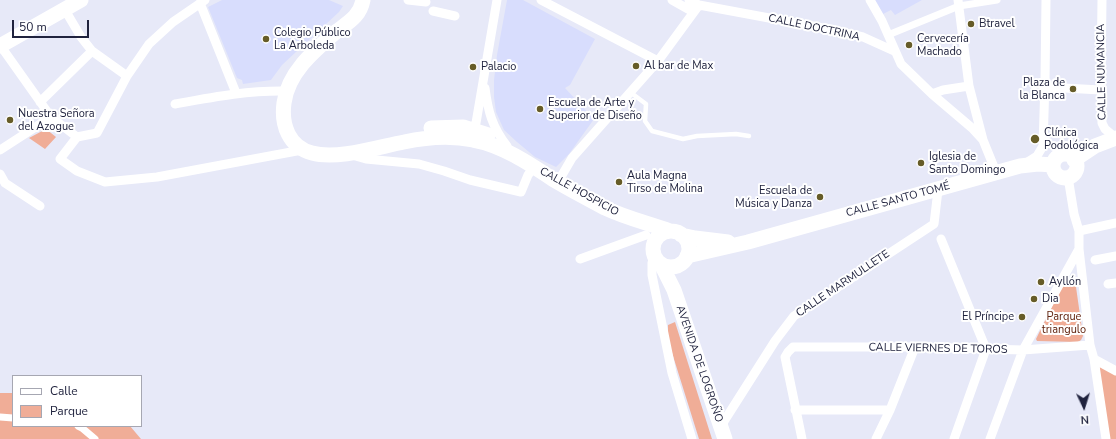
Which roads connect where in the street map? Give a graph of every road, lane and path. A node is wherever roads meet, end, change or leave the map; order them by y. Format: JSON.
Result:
{"nodes":[{"id":1,"x":81,"y":0,"type":"edge"},
{"id":2,"x":408,"y":0,"type":"edge"},
{"id":3,"x":497,"y":0,"type":"edge"},
{"id":4,"x":541,"y":0,"type":"edge"},
{"id":5,"x":672,"y":0,"type":"edge"},
{"id":6,"x":870,"y":0,"type":"edge"},
{"id":7,"x":997,"y":0,"type":"edge"},
{"id":8,"x":1046,"y":0,"type":"edge"},
{"id":9,"x":1102,"y":0,"type":"edge"},
{"id":10,"x":202,"y":1,"type":"edge"},
{"id":11,"x":426,"y":2,"type":"dead end"},
{"id":12,"x":694,"y":2,"type":"edge"},
{"id":13,"x":958,"y":3,"type":"edge"},
{"id":14,"x":362,"y":4,"type":"edge"},
{"id":15,"x":62,"y":5,"type":"edge"},
{"id":16,"x":433,"y":11,"type":"dead end"},
{"id":17,"x":455,"y":16,"type":"dead end"},
{"id":18,"x":888,"y":35,"type":"junction"},
{"id":19,"x":0,"y":46,"type":"edge"},
{"id":20,"x":92,"y":51,"type":"junction"},
{"id":21,"x":894,"y":51,"type":"junction"},
{"id":22,"x":658,"y":61,"type":"junction"},
{"id":23,"x":127,"y":76,"type":"junction"},
{"id":24,"x":484,"y":78,"type":"junction"},
{"id":25,"x":969,"y":86,"type":"junction"},
{"id":26,"x":1101,"y":86,"type":"junction"},
{"id":27,"x":1045,"y":87,"type":"junction"},
{"id":28,"x":288,"y":91,"type":"junction"},
{"id":29,"x":630,"y":92,"type":"junction"},
{"id":30,"x":236,"y":93,"type":"junction"},
{"id":31,"x":932,"y":94,"type":"junction"},
{"id":32,"x":40,"y":102,"type":"junction"},
{"id":33,"x":175,"y":104,"type":"dead end"},
{"id":34,"x":51,"y":117,"type":"junction"},
{"id":35,"x":468,"y":131,"type":"junction"},
{"id":36,"x":749,"y":136,"type":"dead end"},
{"id":37,"x":76,"y":137,"type":"junction"},
{"id":38,"x":1116,"y":138,"type":"edge"},
{"id":39,"x":414,"y":140,"type":"junction"},
{"id":40,"x":983,"y":140,"type":"junction"},
{"id":41,"x":507,"y":146,"type":"junction"},
{"id":42,"x":0,"y":150,"type":"edge"},
{"id":43,"x":302,"y":150,"type":"junction"},
{"id":44,"x":368,"y":150,"type":"junction"},
{"id":45,"x":347,"y":153,"type":"junction"},
{"id":46,"x":1074,"y":160,"type":"junction"},
{"id":47,"x":530,"y":165,"type":"junction"},
{"id":48,"x":1053,"y":165,"type":"junction"},
{"id":49,"x":1020,"y":166,"type":"junction"},
{"id":50,"x":996,"y":172,"type":"junction"},
{"id":51,"x":0,"y":174,"type":"edge"},
{"id":52,"x":1068,"y":177,"type":"junction"},
{"id":53,"x":558,"y":182,"type":"junction"},
{"id":54,"x":938,"y":190,"type":"junction"},
{"id":55,"x":40,"y":206,"type":"dead end"},
{"id":56,"x":633,"y":220,"type":"junction"},
{"id":57,"x":1116,"y":223,"type":"edge"},
{"id":58,"x":1078,"y":231,"type":"junction"},
{"id":59,"x":676,"y":233,"type":"junction"},
{"id":60,"x":941,"y":239,"type":"dead end"},
{"id":61,"x":743,"y":243,"type":"junction"},
{"id":62,"x":1079,"y":249,"type":"junction"},
{"id":63,"x":654,"y":250,"type":"junction"},
{"id":64,"x":1116,"y":256,"type":"edge"},
{"id":65,"x":580,"y":259,"type":"dead end"},
{"id":66,"x":684,"y":260,"type":"junction"},
{"id":67,"x":1095,"y":260,"type":"dead end"},
{"id":68,"x":673,"y":288,"type":"junction"},
{"id":69,"x":1090,"y":345,"type":"junction"},
{"id":70,"x":915,"y":347,"type":"junction"},
{"id":71,"x":986,"y":349,"type":"junction"},
{"id":72,"x":1023,"y":350,"type":"junction"},
{"id":73,"x":1094,"y":359,"type":"junction"},
{"id":74,"x":1116,"y":372,"type":"edge"},
{"id":75,"x":795,"y":410,"type":"junction"},
{"id":76,"x":890,"y":410,"type":"junction"},
{"id":77,"x":0,"y":417,"type":"edge"},
{"id":78,"x":12,"y":418,"type":"edge"},
{"id":79,"x":80,"y":427,"type":"edge"},
{"id":80,"x":723,"y":433,"type":"edge"},
{"id":81,"x":94,"y":439,"type":"edge"},
{"id":82,"x":692,"y":439,"type":"edge"},
{"id":83,"x":802,"y":439,"type":"edge"},
{"id":84,"x":876,"y":439,"type":"edge"},
{"id":85,"x":954,"y":439,"type":"edge"},
{"id":86,"x":990,"y":439,"type":"edge"},
{"id":87,"x":1106,"y":439,"type":"edge"}],
"edges":[{"from":1,"to":15,"type":"main road"},
{"from":2,"to":11,"type":"street"},
{"from":3,"to":24,"type":"street"},
{"from":4,"to":22,"type":"street"},
{"from":5,"to":12,"type":"street","name":"CALLE DOCTRINA"},
{"from":6,"to":18,"type":"street"},
{"from":7,"to":13,"type":"street"},
{"from":8,"to":27,"type":"street"},
{"from":9,"to":26,"type":"street","name":"CALLE NUMANCIA"},
{"from":10,"to":23,"type":"street"},
{"from":10,"to":30,"type":"street"},
{"from":12,"to":21,"type":"street","name":"CALLE DOCTRINA"},
{"from":12,"to":22,"type":"street"},
{"from":13,"to":18,"type":"street"},
{"from":13,"to":25,"type":"street"},
{"from":14,"to":28,"type":"main road"},
{"from":15,"to":19,"type":"main road"},
{"from":15,"to":20,"type":"street"},
{"from":16,"to":17,"type":"street"},
{"from":18,"to":21,"type":"street"},
{"from":19,"to":32,"type":"street"},
{"from":20,"to":23,"type":"street"},
{"from":20,"to":32,"type":"street"},
{"from":21,"to":31,"type":"street"},
{"from":22,"to":29,"type":"street"},
{"from":23,"to":37,"type":"street"},
{"from":24,"to":35,"type":"street"},
{"from":24,"to":41,"type":"street"},
{"from":25,"to":31,"type":"street"},
{"from":25,"to":40,"type":"street"},
{"from":26,"to":27,"type":"street"},
{"from":26,"to":38,"type":"street","name":"CALLE NUMANCIA"},
{"from":27,"to":49,"type":"street"},
{"from":28,"to":30,"type":"street"},
{"from":28,"to":43,"type":"main road"},
{"from":29,"to":36,"type":"lane"},
{"from":29,"to":53,"type":"street"},
{"from":30,"to":33,"type":"street"},
{"from":31,"to":40,"type":"street"},
{"from":32,"to":34,"type":"street"},
{"from":34,"to":37,"type":"street"},
{"from":34,"to":42,"type":"street"},
{"from":35,"to":39,"type":"street"},
{"from":35,"to":41,"type":"main road"},
{"from":35,"to":44,"type":"main road"},
{"from":37,"to":43,"type":"street"},
{"from":38,"to":46,"type":"main road"},
{"from":39,"to":44,"type":"main road"},
{"from":39,"to":47,"type":"main road"},
{"from":40,"to":50,"type":"street"},
{"from":41,"to":47,"type":"main road"},
{"from":43,"to":45,"type":"main road"},
{"from":44,"to":45,"type":"main road"},
{"from":45,"to":47,"type":"street"},
{"from":46,"to":48,"type":"main road"},
{"from":46,"to":52,"type":"main road"},
{"from":47,"to":53,"type":"main road","name":"CALLE HOSPICIO"},
{"from":48,"to":49,"type":"main road","name":"CALLE SANTO TOMÉ"},
{"from":48,"to":52,"type":"main road"},
{"from":49,"to":50,"type":"main road","name":"CALLE SANTO TOMÉ"},
{"from":50,"to":54,"type":"main road","name":"CALLE SANTO TOMÉ"},
{"from":51,"to":55,"type":"street"},
{"from":52,"to":58,"type":"street"},
{"from":53,"to":56,"type":"main road","name":"CALLE HOSPICIO"},
{"from":54,"to":61,"type":"main road","name":"CALLE SANTO TOMÉ"},
{"from":54,"to":80,"type":"street","name":"CALLE MARMULLETE"},
{"from":56,"to":59,"type":"main road","name":"CALLE HOSPICIO"},
{"from":56,"to":63,"type":"main road","name":"CALLE HOSPICIO"},
{"from":57,"to":58,"type":"street"},
{"from":58,"to":62,"type":"street"},
{"from":59,"to":61,"type":"main road","name":"CALLE SANTO TOMÉ"},
{"from":59,"to":63,"type":"main road"},
{"from":59,"to":66,"type":"main road"},
{"from":60,"to":71,"type":"street"},
{"from":61,"to":66,"type":"main road","name":"CALLE SANTO TOMÉ"},
{"from":62,"to":69,"type":"street"},
{"from":62,"to":72,"type":"street"},
{"from":63,"to":65,"type":"street"},
{"from":63,"to":66,"type":"main road"},
{"from":63,"to":68,"type":"main road","name":"AVENIDA DE LOGROÑO"},
{"from":63,"to":82,"type":"street"},
{"from":64,"to":67,"type":"street"},
{"from":66,"to":68,"type":"main road"},
{"from":68,"to":80,"type":"main road","name":"AVENIDA DE LOGROÑO"},
{"from":69,"to":72,"type":"street","name":"CALLE VIERNES DE TOROS"},
{"from":69,"to":73,"type":"street"},
{"from":70,"to":71,"type":"street","name":"CALLE VIERNES DE TOROS"},
{"from":70,"to":75,"type":"street","name":"CALLE VIERNES DE TOROS"},
{"from":70,"to":76,"type":"street"},
{"from":71,"to":72,"type":"street","name":"CALLE VIERNES DE TOROS"},
{"from":71,"to":85,"type":"street"},
{"from":72,"to":86,"type":"street"},
{"from":73,"to":74,"type":"street"},
{"from":73,"to":87,"type":"street"},
{"from":75,"to":76,"type":"street"},
{"from":75,"to":83,"type":"street"},
{"from":76,"to":84,"type":"street"},
{"from":77,"to":78,"type":"street"},
{"from":79,"to":81,"type":"street"}]}
